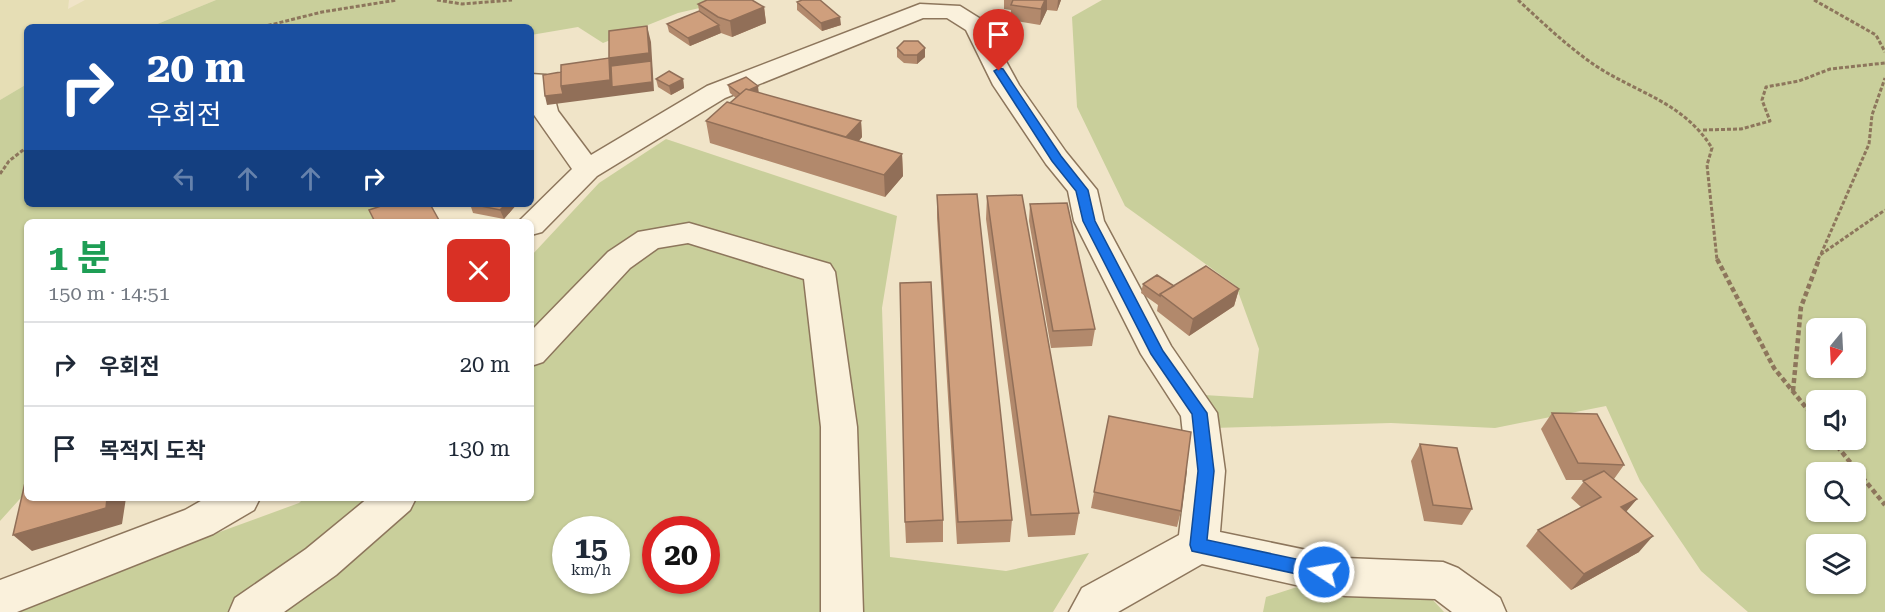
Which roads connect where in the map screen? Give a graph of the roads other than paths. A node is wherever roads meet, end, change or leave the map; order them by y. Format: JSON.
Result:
{"nodes":[{"id":1,"x":954,"y":5,"type":"edge"},
{"id":2,"x":537,"y":80,"type":"dead end"},
{"id":3,"x":587,"y":170,"type":"junction"},
{"id":4,"x":534,"y":222,"type":"edge"},
{"id":5,"x":534,"y":351,"type":"edge"},
{"id":6,"x":235,"y":501,"type":"edge"},
{"id":7,"x":392,"y":501,"type":"edge"},
{"id":8,"x":1198,"y":545,"type":"junction"},
{"id":9,"x":0,"y":599,"type":"edge"},
{"id":10,"x":250,"y":612,"type":"edge"},
{"id":11,"x":842,"y":612,"type":"edge"},
{"id":12,"x":1090,"y":612,"type":"edge"},
{"id":13,"x":1485,"y":612,"type":"edge"}],
"edges":[{"from":1,"to":3,"type":"street"},
{"from":1,"to":8,"type":"street"},
{"from":2,"to":3,"type":"street"},
{"from":3,"to":4,"type":"street"},
{"from":5,"to":11,"type":"street"},
{"from":6,"to":9,"type":"street"},
{"from":7,"to":10,"type":"street"},
{"from":8,"to":12,"type":"street"},
{"from":8,"to":13,"type":"street"}]}
